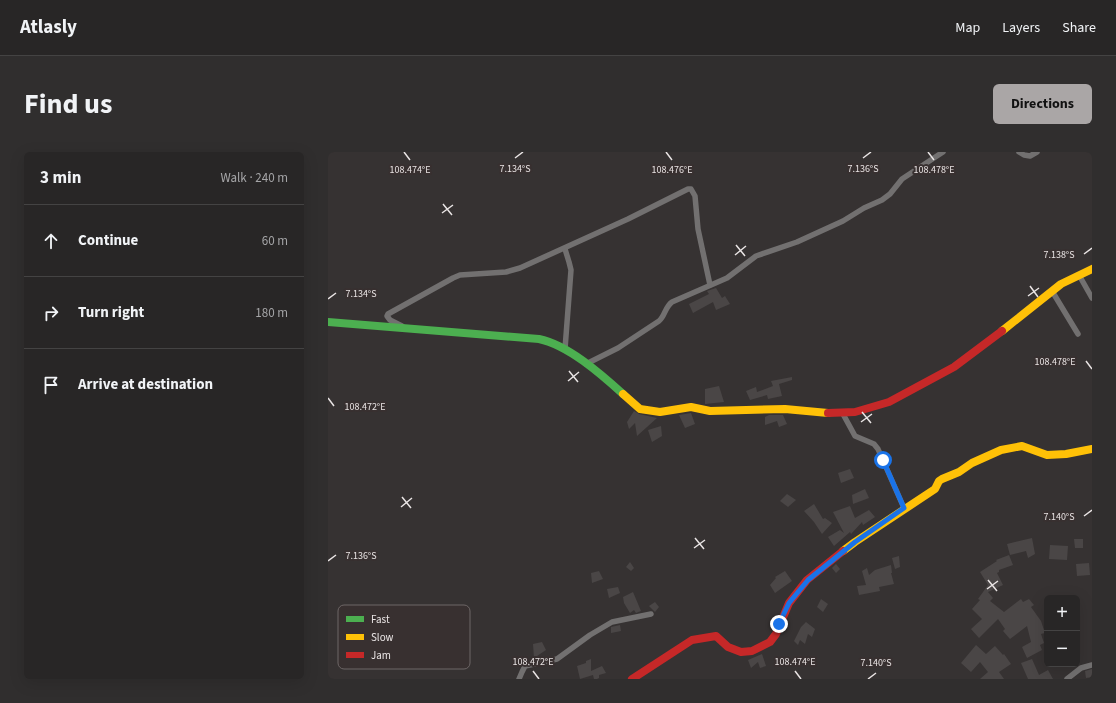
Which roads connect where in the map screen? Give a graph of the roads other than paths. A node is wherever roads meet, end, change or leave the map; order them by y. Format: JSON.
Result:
{"nodes":[{"id":1,"x":944,"y":152,"type":"edge"},
{"id":2,"x":1019,"y":152,"type":"edge"},
{"id":3,"x":1037,"y":152,"type":"edge"},
{"id":4,"x":564,"y":249,"type":"junction"},
{"id":5,"x":1092,"y":269,"type":"edge"},
{"id":6,"x":1080,"y":275,"type":"junction"},
{"id":7,"x":710,"y":286,"type":"junction"},
{"id":8,"x":1052,"y":291,"type":"junction"},
{"id":9,"x":1092,"y":298,"type":"edge"},
{"id":10,"x":328,"y":322,"type":"edge"},
{"id":11,"x":404,"y":327,"type":"junction"},
{"id":12,"x":1078,"y":334,"type":"dead end"},
{"id":13,"x":565,"y":349,"type":"junction"},
{"id":14,"x":586,"y":364,"type":"junction"},
{"id":15,"x":843,"y":414,"type":"junction"},
{"id":16,"x":1092,"y":449,"type":"edge"},
{"id":17,"x":904,"y":508,"type":"junction"},
{"id":18,"x":651,"y":614,"type":"dead end"},
{"id":19,"x":1092,"y":665,"type":"edge"},
{"id":20,"x":519,"y":679,"type":"edge"},
{"id":21,"x":632,"y":679,"type":"edge"},
{"id":22,"x":1067,"y":679,"type":"edge"}],
"edges":[{"from":1,"to":7,"type":"street"},
{"from":2,"to":3,"type":"street"},
{"from":4,"to":7,"type":"street"},
{"from":4,"to":11,"type":"street"},
{"from":4,"to":13,"type":"street"},
{"from":5,"to":6,"type":"street"},
{"from":6,"to":8,"type":"street"},
{"from":6,"to":9,"type":"street"},
{"from":7,"to":14,"type":"street"},
{"from":8,"to":12,"type":"street"},
{"from":8,"to":15,"type":"street"},
{"from":10,"to":11,"type":"street"},
{"from":11,"to":13,"type":"street"},
{"from":13,"to":14,"type":"street"},
{"from":14,"to":15,"type":"street"},
{"from":15,"to":17,"type":"street"},
{"from":16,"to":17,"type":"street"},
{"from":17,"to":21,"type":"street"},
{"from":18,"to":20,"type":"street"},
{"from":19,"to":22,"type":"street"}]}
